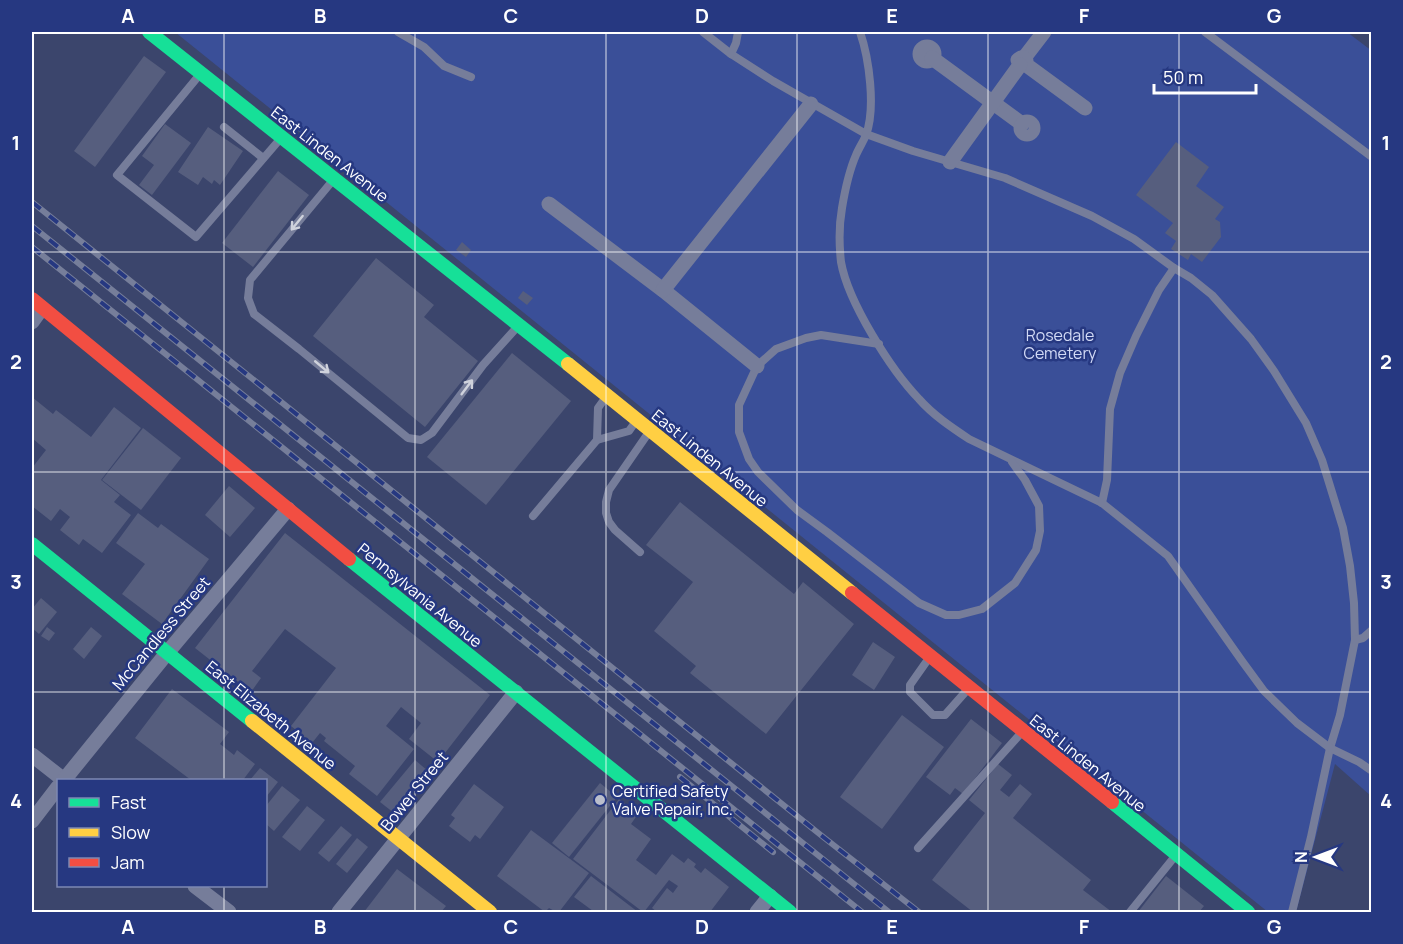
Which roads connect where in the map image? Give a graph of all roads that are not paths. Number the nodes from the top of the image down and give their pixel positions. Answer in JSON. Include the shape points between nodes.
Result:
{"nodes":[{"id":1,"x":149,"y":32,"type":"edge"},
{"id":2,"x":398,"y":32,"type":"edge"},
{"id":3,"x":703,"y":32,"type":"edge"},
{"id":4,"x":738,"y":32,"type":"edge"},
{"id":5,"x":860,"y":32,"type":"edge"},
{"id":6,"x":1044,"y":32,"type":"edge"},
{"id":7,"x":1205,"y":32,"type":"edge"},
{"id":8,"x":731,"y":54,"type":"junction"},
{"id":9,"x":932,"y":58,"type":"dead end"},
{"id":10,"x":1023,"y":62,"type":"junction"},
{"id":11,"x":201,"y":72,"type":"junction"},
{"id":12,"x":471,"y":77,"type":"dead end"},
{"id":13,"x":993,"y":102,"type":"junction"},
{"id":14,"x":811,"y":104,"type":"junction"},
{"id":15,"x":1085,"y":108,"type":"dead end"},
{"id":16,"x":1022,"y":124,"type":"dead end"},
{"id":17,"x":224,"y":127,"type":"dead end"},
{"id":18,"x":866,"y":134,"type":"junction"},
{"id":19,"x":282,"y":136,"type":"junction"},
{"id":20,"x":1371,"y":157,"type":"edge"},
{"id":21,"x":263,"y":158,"type":"junction"},
{"id":22,"x":950,"y":162,"type":"junction"},
{"id":23,"x":335,"y":178,"type":"junction"},
{"id":24,"x":549,"y":204,"type":"dead end"},
{"id":25,"x":1174,"y":268,"type":"junction"},
{"id":26,"x":663,"y":290,"type":"junction"},
{"id":27,"x":37,"y":304,"type":"edge"},
{"id":28,"x":32,"y":322,"type":"edge"},
{"id":29,"x":519,"y":325,"type":"junction"},
{"id":30,"x":879,"y":344,"type":"junction"},
{"id":31,"x":757,"y":366,"type":"junction"},
{"id":32,"x":607,"y":396,"type":"junction"},
{"id":33,"x":637,"y":420,"type":"junction"},
{"id":34,"x":650,"y":431,"type":"junction"},
{"id":35,"x":597,"y":440,"type":"junction"},
{"id":36,"x":1010,"y":459,"type":"junction"},
{"id":37,"x":1102,"y":503,"type":"junction"},
{"id":38,"x":288,"y":509,"type":"junction"},
{"id":39,"x":533,"y":516,"type":"dead end"},
{"id":40,"x":32,"y":544,"type":"edge"},
{"id":41,"x":640,"y":552,"type":"dead end"},
{"id":42,"x":1371,"y":630,"type":"edge"},
{"id":43,"x":1355,"y":640,"type":"junction"},
{"id":44,"x":167,"y":653,"type":"junction"},
{"id":45,"x":930,"y":657,"type":"junction"},
{"id":46,"x":969,"y":688,"type":"junction"},
{"id":47,"x":516,"y":692,"type":"junction"},
{"id":48,"x":1023,"y":731,"type":"junction"},
{"id":49,"x":1330,"y":748,"type":"junction"},
{"id":50,"x":32,"y":755,"type":"edge"},
{"id":51,"x":1371,"y":771,"type":"edge"},
{"id":52,"x":63,"y":779,"type":"edge"},
{"id":53,"x":65,"y":779,"type":"edge"},
{"id":54,"x":57,"y":788,"type":"edge"},
{"id":55,"x":32,"y":821,"type":"edge"},
{"id":56,"x":398,"y":839,"type":"junction"},
{"id":57,"x":918,"y":848,"type":"dead end"},
{"id":58,"x":1176,"y":855,"type":"junction"},
{"id":59,"x":198,"y":887,"type":"edge"},
{"id":60,"x":770,"y":896,"type":"junction"},
{"id":61,"x":229,"y":912,"type":"edge"},
{"id":62,"x":339,"y":912,"type":"edge"},
{"id":63,"x":490,"y":912,"type":"edge"},
{"id":64,"x":757,"y":912,"type":"edge"},
{"id":65,"x":790,"y":912,"type":"edge"},
{"id":66,"x":1130,"y":912,"type":"edge"},
{"id":67,"x":1248,"y":912,"type":"edge"},
{"id":68,"x":1292,"y":912,"type":"edge"}],
"edges":[{"from":1,"to":11,"type":"street","name":"East Linden Avenue"},
{"from":2,"to":12,"type":"lane","via":[[424,47],[444,66]]},
{"from":3,"to":8,"type":"lane"},
{"from":4,"to":8,"type":"lane"},
{"from":5,"to":18,"type":"lane","via":[[869,71],[871,109]]},
{"from":6,"to":10,"type":"street"},
{"from":7,"to":20,"type":"lane"},
{"from":8,"to":14,"type":"lane"},
{"from":9,"to":13,"type":"street"},
{"from":10,"to":13,"type":"street"},
{"from":10,"to":15,"type":"street"},
{"from":11,"to":19,"type":"street","name":"East Linden Avenue"},
{"from":11,"to":21,"type":"lane","via":[[117,176],[196,237]]},
{"from":13,"to":16,"type":"street"},
{"from":13,"to":22,"type":"street"},
{"from":14,"to":18,"type":"lane"},
{"from":14,"to":26,"type":"street"},
{"from":17,"to":21,"type":"lane"},
{"from":18,"to":22,"type":"lane"},
{"from":18,"to":30,"type":"lane","via":[[847,183],[839,239],[848,285]]},
{"from":19,"to":21,"type":"lane"},
{"from":19,"to":23,"type":"street","name":"East Linden Avenue"},
{"from":22,"to":25,"type":"lane","via":[[1005,178],[1092,216],[1134,239]]},
{"from":23,"to":29,"type":"street","name":"East Linden Avenue"},
{"from":23,"to":29,"type":"lane","one_way":true,"via":[[250,280],[248,298],[254,314],[408,438],[421,440],[432,433]]},
{"from":24,"to":26,"type":"street"},
{"from":25,"to":37,"type":"lane","via":[[1159,290],[1120,373],[1110,409],[1107,480]]},
{"from":25,"to":43,"type":"lane","via":[[1212,295],[1251,339],[1306,423],[1343,528]]},
{"from":26,"to":31,"type":"street"},
{"from":27,"to":28,"type":"street"},
{"from":27,"to":38,"type":"street","name":"Pennsylvania Avenue"},
{"from":29,"to":32,"type":"street","name":"East Linden Avenue"},
{"from":30,"to":31,"type":"lane","via":[[821,335],[776,349]]},
{"from":30,"to":36,"type":"lane","via":[[904,383],[948,425]]},
{"from":31,"to":36,"type":"lane","via":[[739,405],[738,432],[758,472],[797,510],[919,603],[946,615],[982,609],[1015,583],[1036,550],[1039,507]]},
{"from":32,"to":33,"type":"street","name":"East Linden Avenue"},
{"from":32,"to":35,"type":"lane","via":[[598,408]]},
{"from":33,"to":34,"type":"street","name":"East Linden Avenue"},
{"from":33,"to":35,"type":"lane","via":[[629,431]]},
{"from":34,"to":41,"type":"lane","via":[[609,490],[606,502],[609,522]]},
{"from":34,"to":45,"type":"street","name":"East Linden Avenue"},
{"from":35,"to":39,"type":"lane"},
{"from":36,"to":37,"type":"lane"},
{"from":37,"to":49,"type":"lane","via":[[1168,556],[1264,691]]},
{"from":38,"to":44,"type":"street","name":"McCandless Street"},
{"from":38,"to":47,"type":"street","name":"Pennsylvania Avenue"},
{"from":40,"to":44,"type":"street","name":"East Elizabeth Avenue"},
{"from":42,"to":43,"type":"lane","via":[[1364,638]]},
{"from":43,"to":49,"type":"lane"},
{"from":44,"to":53,"type":"street","name":"McCandless Street"},
{"from":44,"to":56,"type":"street","name":"East Elizabeth Avenue"},
{"from":45,"to":46,"type":"street","name":"East Linden Avenue"},
{"from":45,"to":46,"type":"lane","via":[[910,685],[910,692],[933,715],[945,715]]},
{"from":46,"to":48,"type":"street","name":"East Linden Avenue"},
{"from":47,"to":56,"type":"street","name":"Bower Street"},
{"from":47,"to":60,"type":"street","name":"Pennsylvania Avenue"},
{"from":48,"to":57,"type":"lane"},
{"from":48,"to":58,"type":"street","name":"East Linden Avenue"},
{"from":49,"to":51,"type":"lane"},
{"from":49,"to":68,"type":"lane"},
{"from":50,"to":52,"type":"street"},
{"from":54,"to":55,"type":"street"},
{"from":56,"to":62,"type":"street","name":"Bower Street"},
{"from":56,"to":63,"type":"street","name":"East Elizabeth Avenue"},
{"from":58,"to":66,"type":"lane"},
{"from":58,"to":67,"type":"street","name":"East Linden Avenue"},
{"from":59,"to":61,"type":"street"},
{"from":60,"to":64,"type":"street"},
{"from":60,"to":65,"type":"street","name":"Pennsylvania Avenue"}]}
